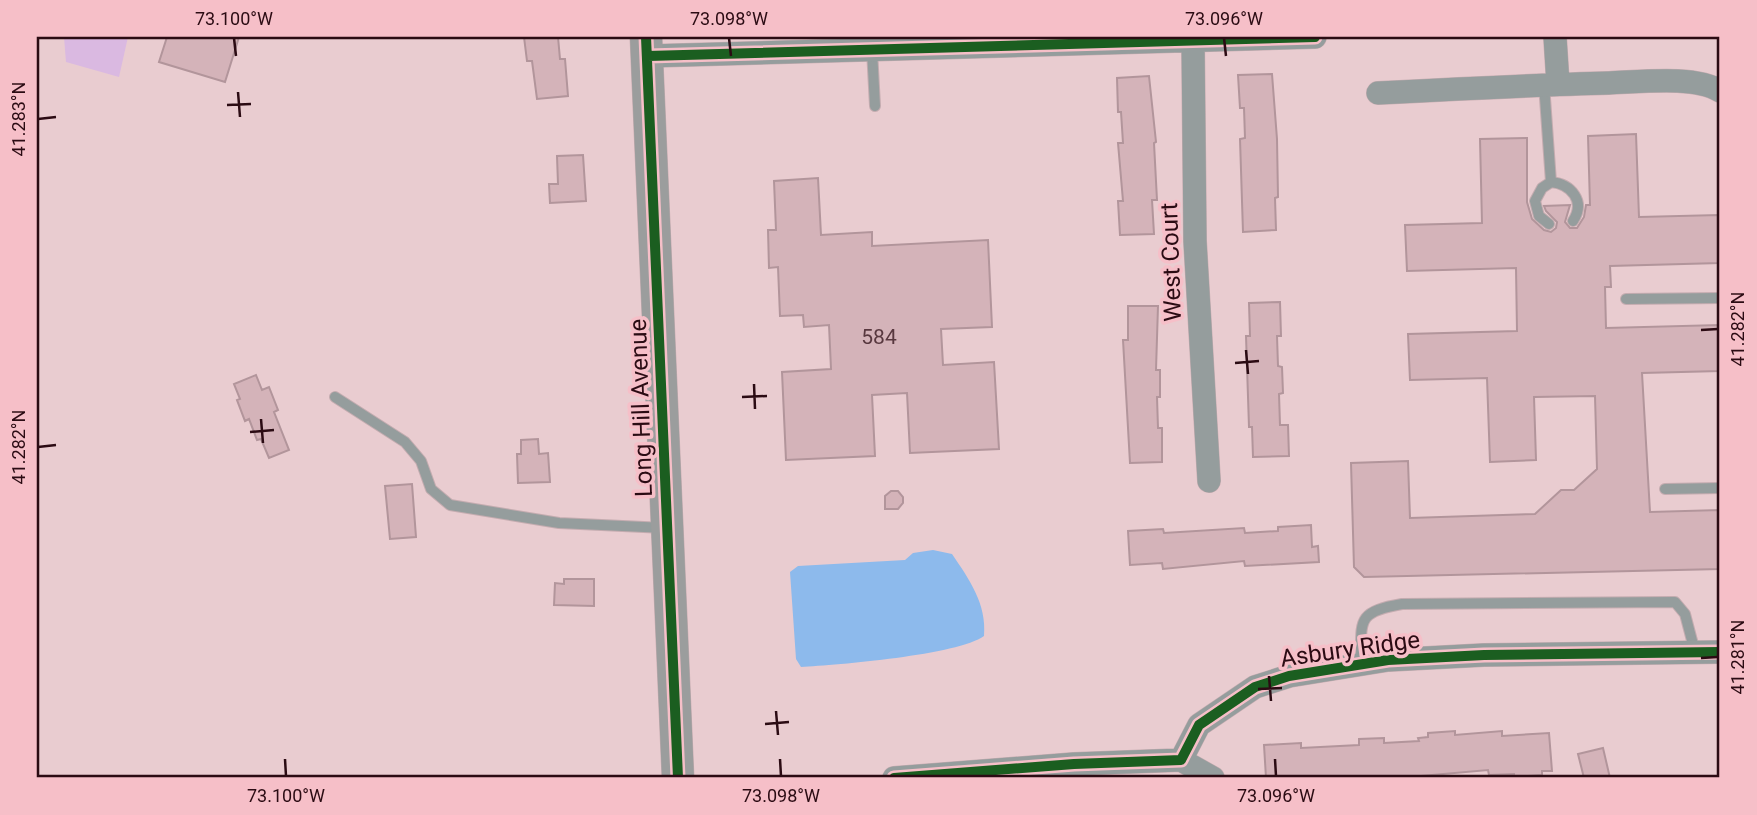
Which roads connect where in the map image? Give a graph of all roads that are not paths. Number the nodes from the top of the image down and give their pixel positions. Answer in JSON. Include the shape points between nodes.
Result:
{"nodes":[{"id":1,"x":1315,"y":37,"type":"edge"},
{"id":2,"x":1555,"y":37,"type":"edge"},
{"id":3,"x":1193,"y":41,"type":"junction"},
{"id":4,"x":647,"y":46,"type":"edge"},
{"id":5,"x":872,"y":50,"type":"junction"},
{"id":6,"x":1551,"y":84,"type":"junction"},
{"id":7,"x":1720,"y":91,"type":"edge"},
{"id":8,"x":1378,"y":93,"type":"dead end"},
{"id":9,"x":875,"y":106,"type":"dead end"},
{"id":10,"x":1551,"y":182,"type":"junction"},
{"id":11,"x":1573,"y":221,"type":"dead end"},
{"id":12,"x":1549,"y":224,"type":"dead end"},
{"id":13,"x":1720,"y":298,"type":"edge"},
{"id":14,"x":1626,"y":299,"type":"dead end"},
{"id":15,"x":335,"y":397,"type":"dead end"},
{"id":16,"x":1209,"y":481,"type":"dead end"},
{"id":17,"x":1720,"y":488,"type":"edge"},
{"id":18,"x":1665,"y":489,"type":"dead end"},
{"id":19,"x":668,"y":528,"type":"junction"},
{"id":20,"x":1695,"y":652,"type":"junction"},
{"id":21,"x":1720,"y":652,"type":"edge"},
{"id":22,"x":1361,"y":665,"type":"junction"},
{"id":23,"x":1181,"y":760,"type":"junction"},
{"id":24,"x":678,"y":778,"type":"edge"},
{"id":25,"x":894,"y":778,"type":"edge"},
{"id":26,"x":1213,"y":778,"type":"edge"}],
"edges":[{"from":1,"to":3,"type":"street"},
{"from":2,"to":6,"type":"street"},
{"from":3,"to":5,"type":"street"},
{"from":3,"to":16,"type":"street","name":"West Court","via":[[1195,241]]},
{"from":4,"to":5,"type":"street"},
{"from":4,"to":19,"type":"street","name":"Long Hill Avenue"},
{"from":5,"to":9,"type":"lane"},
{"from":6,"to":7,"type":"street","via":[[1696,83]]},
{"from":6,"to":8,"type":"street"},
{"from":6,"to":10,"type":"lane"},
{"from":10,"to":11,"type":"lane","via":[[1576,196]]},
{"from":10,"to":12,"type":"lane","via":[[1535,201],[1539,216]]},
{"from":13,"to":14,"type":"lane"},
{"from":15,"to":19,"type":"lane","via":[[405,442],[421,461],[431,489],[450,505],[559,523]]},
{"from":17,"to":18,"type":"lane"},
{"from":19,"to":24,"type":"street","name":"Long Hill Avenue"},
{"from":20,"to":21,"type":"street","name":"Asbury Ridge"},
{"from":20,"to":22,"type":"street","name":"Asbury Ridge","via":[[1484,655]]},
{"from":20,"to":22,"type":"lane","via":[[1685,614],[1675,603],[1402,604],[1378,608],[1365,619]]},
{"from":22,"to":23,"type":"street","name":"Asbury Ridge","via":[[1289,676],[1255,687],[1199,725]]},
{"from":23,"to":25,"type":"street"},
{"from":23,"to":26,"type":"street"}]}
